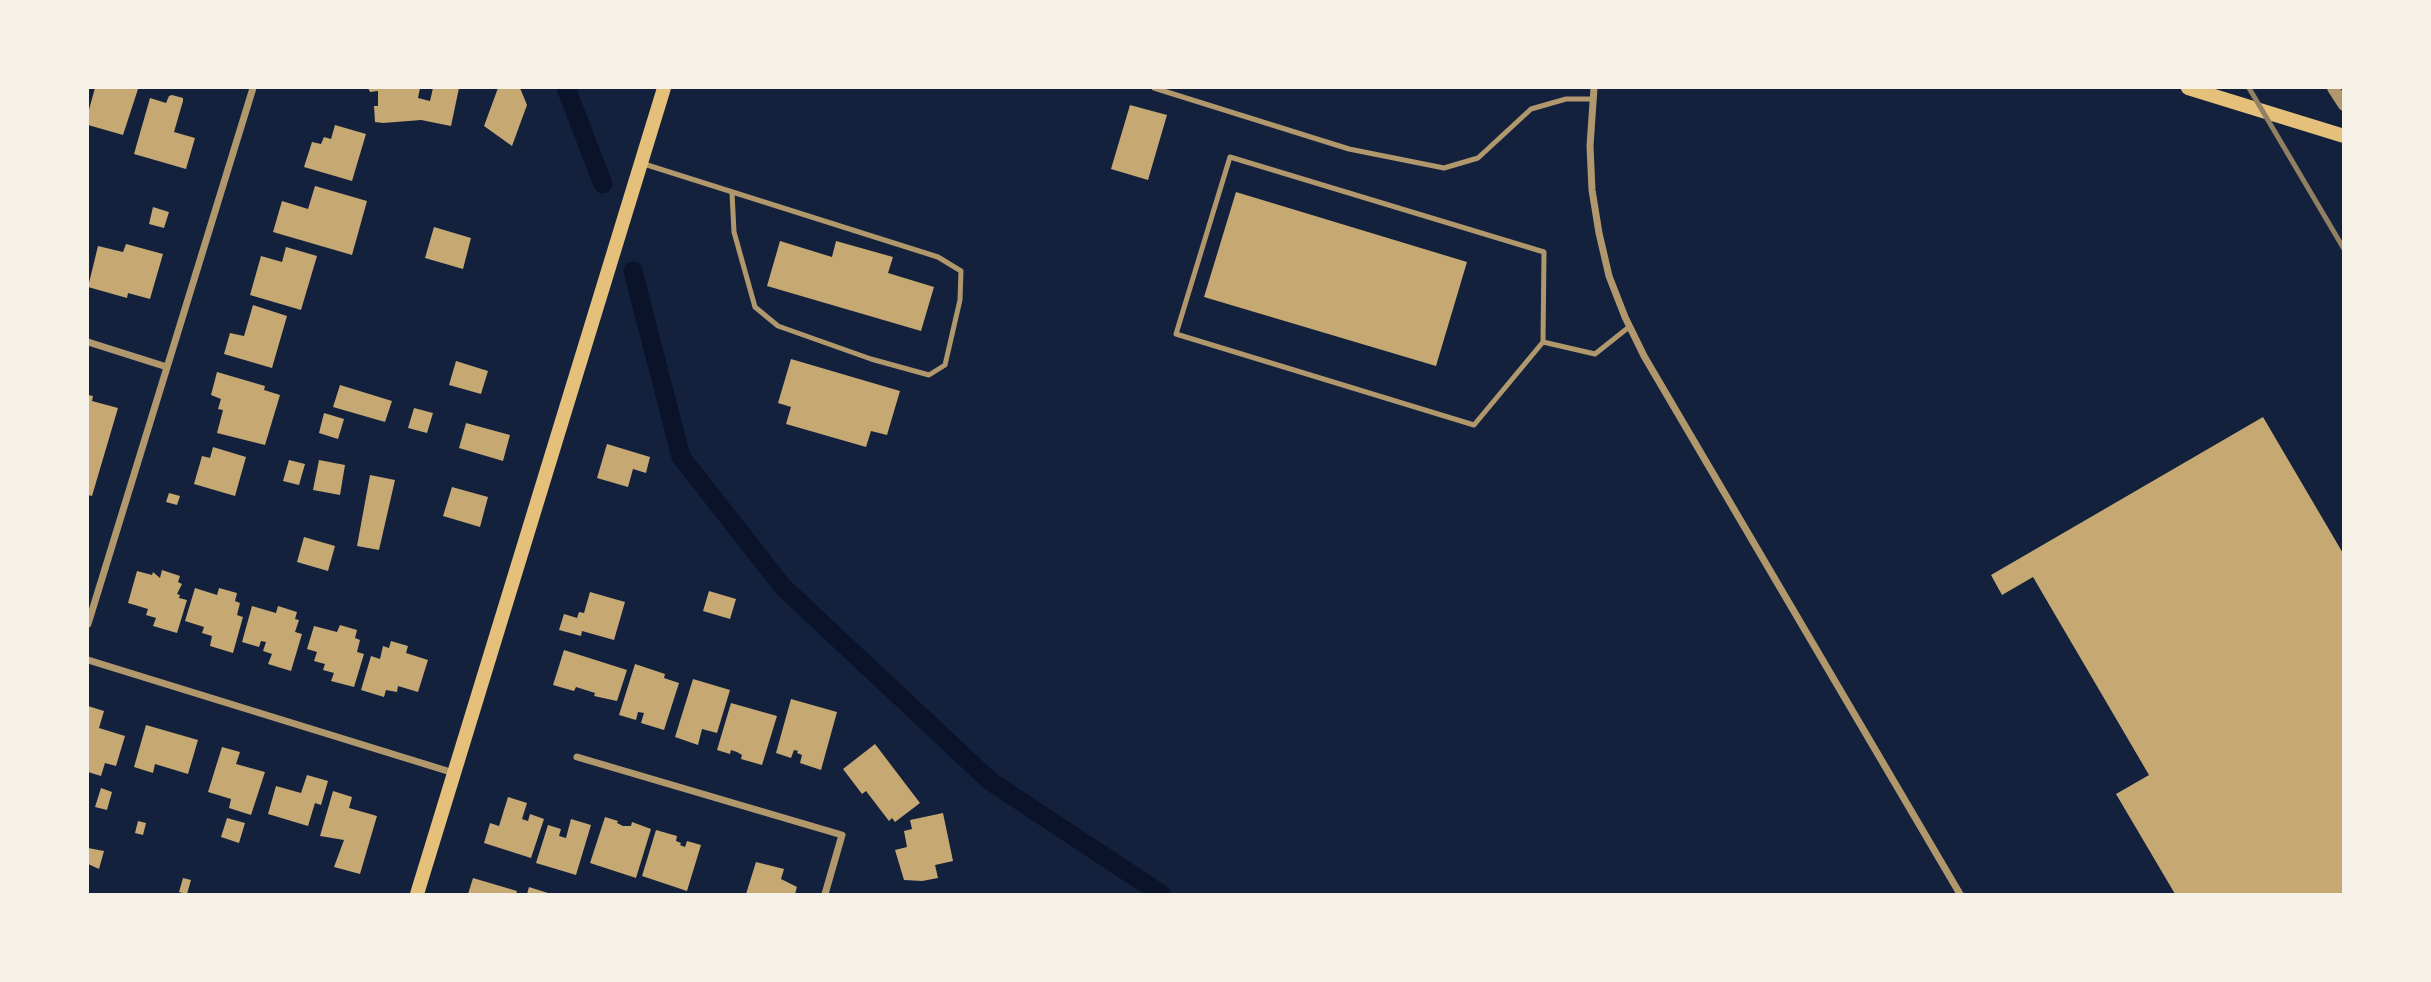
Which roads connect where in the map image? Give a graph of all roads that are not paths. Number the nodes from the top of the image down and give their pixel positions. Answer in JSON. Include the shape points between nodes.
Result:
{"nodes":[{"id":1,"x":253,"y":88,"type":"edge"},
{"id":2,"x":664,"y":88,"type":"edge"},
{"id":3,"x":1154,"y":88,"type":"edge"},
{"id":4,"x":1594,"y":88,"type":"edge"},
{"id":5,"x":2188,"y":88,"type":"edge"},
{"id":6,"x":2333,"y":88,"type":"edge"},
{"id":7,"x":1592,"y":99,"type":"junction"},
{"id":8,"x":2343,"y":105,"type":"edge"},
{"id":9,"x":2343,"y":136,"type":"edge"},
{"id":10,"x":640,"y":163,"type":"junction"},
{"id":11,"x":732,"y":193,"type":"junction"},
{"id":12,"x":1629,"y":327,"type":"junction"},
{"id":13,"x":88,"y":342,"type":"edge"},
{"id":14,"x":1543,"y":342,"type":"junction"},
{"id":15,"x":167,"y":367,"type":"junction"},
{"id":16,"x":88,"y":624,"type":"edge"},
{"id":17,"x":88,"y":660,"type":"edge"},
{"id":18,"x":577,"y":757,"type":"dead end"},
{"id":19,"x":454,"y":773,"type":"junction"},
{"id":20,"x":417,"y":894,"type":"edge"},
{"id":21,"x":825,"y":894,"type":"edge"},
{"id":22,"x":1960,"y":894,"type":"edge"}],
"edges":[{"from":1,"to":15,"type":"street"},
{"from":2,"to":10,"type":"main road"},
{"from":3,"to":7,"type":"lane","via":[[1349,149],[1444,168],[1478,158],[1531,109],[1566,99]]},
{"from":4,"to":7,"type":"street"},
{"from":5,"to":9,"type":"main road"},
{"from":6,"to":8,"type":"street"},
{"from":7,"to":12,"type":"street","via":[[1592,190],[1609,276]]},
{"from":10,"to":11,"type":"lane"},
{"from":10,"to":19,"type":"main road"},
{"from":11,"to":11,"type":"lane","via":[[734,232],[755,307],[778,326],[929,375],[944,365],[960,300],[961,271],[938,257]]},
{"from":12,"to":14,"type":"lane","via":[[1595,354]]},
{"from":12,"to":22,"type":"street"},
{"from":13,"to":15,"type":"street"},
{"from":14,"to":14,"type":"lane","via":[[1544,252],[1230,157],[1176,334],[1474,425]]},
{"from":15,"to":16,"type":"street"},
{"from":17,"to":19,"type":"street"},
{"from":18,"to":21,"type":"street","via":[[842,835]]},
{"from":19,"to":20,"type":"main road"}]}
